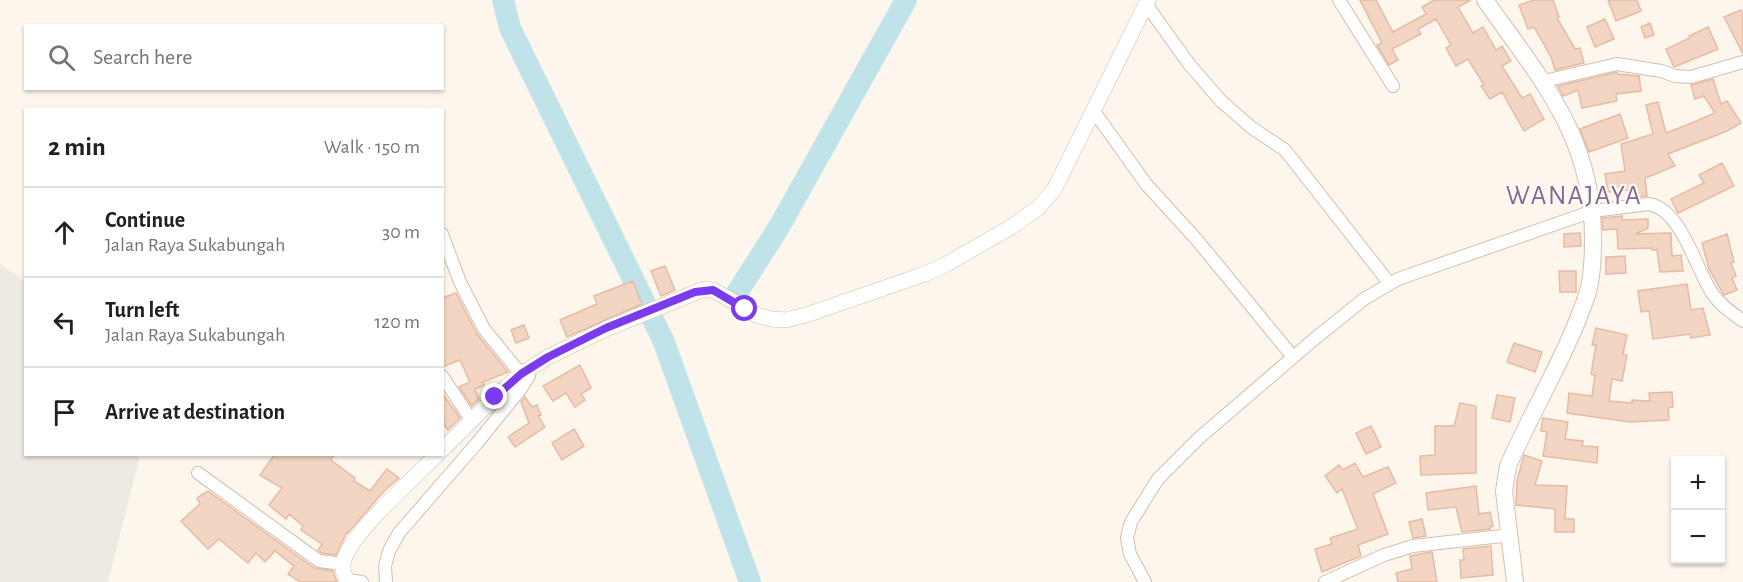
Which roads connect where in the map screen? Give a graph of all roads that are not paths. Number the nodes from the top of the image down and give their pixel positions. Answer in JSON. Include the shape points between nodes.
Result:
{"nodes":[{"id":1,"x":1339,"y":0,"type":"edge"},
{"id":2,"x":1485,"y":0,"type":"edge"},
{"id":3,"x":1147,"y":2,"type":"edge"},
{"id":4,"x":1743,"y":62,"type":"edge"},
{"id":5,"x":1544,"y":81,"type":"junction"},
{"id":6,"x":1393,"y":86,"type":"dead end"},
{"id":7,"x":1093,"y":110,"type":"junction"},
{"id":8,"x":1593,"y":211,"type":"junction"},
{"id":9,"x":444,"y":239,"type":"edge"},
{"id":10,"x":1390,"y":284,"type":"junction"},
{"id":11,"x":1743,"y":321,"type":"edge"},
{"id":12,"x":1293,"y":357,"type":"junction"},
{"id":13,"x":524,"y":372,"type":"junction"},
{"id":14,"x":444,"y":379,"type":"edge"},
{"id":15,"x":472,"y":421,"type":"junction"},
{"id":16,"x":444,"y":448,"type":"edge"},
{"id":17,"x":436,"y":456,"type":"edge"},
{"id":18,"x":198,"y":473,"type":"dead end"},
{"id":19,"x":1511,"y":535,"type":"junction"},
{"id":20,"x":343,"y":564,"type":"junction"},
{"id":21,"x":352,"y":581,"type":"edge"},
{"id":22,"x":386,"y":582,"type":"edge"},
{"id":23,"x":1145,"y":582,"type":"edge"},
{"id":24,"x":1325,"y":582,"type":"edge"},
{"id":25,"x":1515,"y":582,"type":"edge"}],
"edges":[{"from":1,"to":6,"type":"street"},
{"from":2,"to":5,"type":"main road"},
{"from":3,"to":7,"type":"street"},
{"from":3,"to":10,"type":"street","via":[[1189,64],[1221,101],[1285,150]]},
{"from":4,"to":5,"type":"street","via":[[1691,77],[1617,64]]},
{"from":5,"to":8,"type":"main road","via":[[1583,163]]},
{"from":7,"to":12,"type":"street","via":[[1146,184]]},
{"from":7,"to":13,"type":"street","via":[[1047,198],[1011,227],[945,265],[786,320],[756,315],[713,290],[704,289],[606,328]]},
{"from":8,"to":10,"type":"street"},
{"from":8,"to":11,"type":"street","via":[[1656,206],[1678,226],[1713,295]]},
{"from":8,"to":19,"type":"main road","via":[[1588,293],[1508,466],[1504,490]]},
{"from":9,"to":13,"type":"street","via":[[484,329]]},
{"from":10,"to":12,"type":"street","via":[[1364,299]]},
{"from":12,"to":23,"type":"street","via":[[1199,438],[1158,479],[1142,502],[1127,538],[1130,554]]},
{"from":13,"to":15,"type":"street"},
{"from":13,"to":22,"type":"street","via":[[529,376],[520,390],[399,533],[385,566]]},
{"from":14,"to":15,"type":"street"},
{"from":15,"to":16,"type":"street"},
{"from":17,"to":20,"type":"street","via":[[353,542]]},
{"from":18,"to":20,"type":"street","via":[[319,561]]},
{"from":19,"to":24,"type":"street","via":[[1413,546]]},
{"from":19,"to":25,"type":"main road"},
{"from":20,"to":21,"type":"street"}]}
